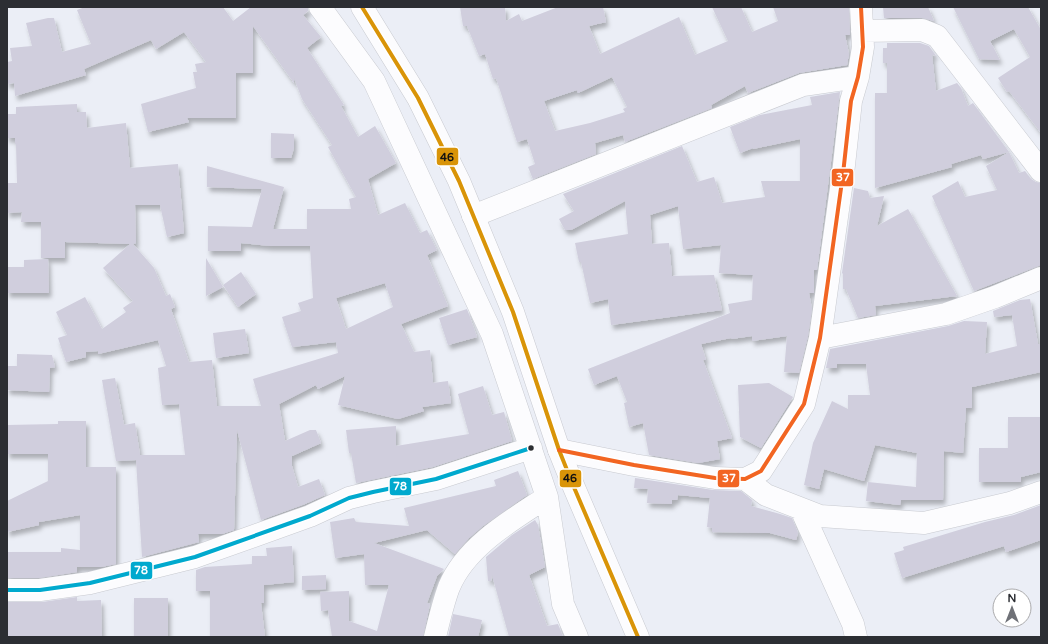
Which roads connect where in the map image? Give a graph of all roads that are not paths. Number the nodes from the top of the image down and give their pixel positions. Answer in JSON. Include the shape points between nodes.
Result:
{"nodes":[{"id":1,"x":320,"y":7,"type":"edge"},
{"id":2,"x":362,"y":7,"type":"edge"},
{"id":3,"x":861,"y":7,"type":"edge"},
{"id":4,"x":862,"y":31,"type":"junction"},
{"id":5,"x":858,"y":78,"type":"junction"},
{"id":6,"x":1041,"y":171,"type":"edge"},
{"id":7,"x":473,"y":216,"type":"junction"},
{"id":8,"x":1041,"y":278,"type":"edge"},
{"id":9,"x":820,"y":338,"type":"junction"},
{"id":10,"x":531,"y":448,"type":"junction"},
{"id":11,"x":559,"y":450,"type":"junction"},
{"id":12,"x":745,"y":479,"type":"junction"},
{"id":13,"x":1041,"y":492,"type":"edge"},
{"id":14,"x":547,"y":497,"type":"junction"},
{"id":15,"x":801,"y":509,"type":"junction"},
{"id":16,"x":7,"y":590,"type":"edge"},
{"id":17,"x":435,"y":637,"type":"edge"},
{"id":18,"x":577,"y":637,"type":"edge"},
{"id":19,"x":638,"y":637,"type":"edge"},
{"id":20,"x":856,"y":637,"type":"edge"}],
"edges":[{"from":1,"to":10,"type":"main road","via":[[374,81],[492,334]]},
{"from":2,"to":7,"type":"main road","via":[[418,98],[459,181]]},
{"from":3,"to":4,"type":"main road"},
{"from":4,"to":5,"type":"main road","via":[[863,47]]},
{"from":4,"to":6,"type":"main road","via":[[922,30],[937,36]]},
{"from":5,"to":7,"type":"main road","via":[[803,85]]},
{"from":5,"to":9,"type":"main road","via":[[851,101]]},
{"from":7,"to":11,"type":"main road","via":[[512,312]]},
{"from":8,"to":9,"type":"main road","via":[[946,314]]},
{"from":9,"to":12,"type":"main road","via":[[804,404],[761,471]]},
{"from":10,"to":14,"type":"main road"},
{"from":10,"to":16,"type":"main road","via":[[436,479],[348,498],[310,516],[195,557],[90,583],[40,590]]},
{"from":11,"to":12,"type":"main road","via":[[708,477]]},
{"from":11,"to":19,"type":"main road"},
{"from":12,"to":15,"type":"main road","via":[[766,494]]},
{"from":13,"to":15,"type":"main road","via":[[924,523],[820,516]]},
{"from":14,"to":17,"type":"main road","via":[[499,528],[466,560],[449,586]]},
{"from":14,"to":18,"type":"main road","via":[[563,604]]},
{"from":15,"to":20,"type":"main road","via":[[853,624]]}]}
